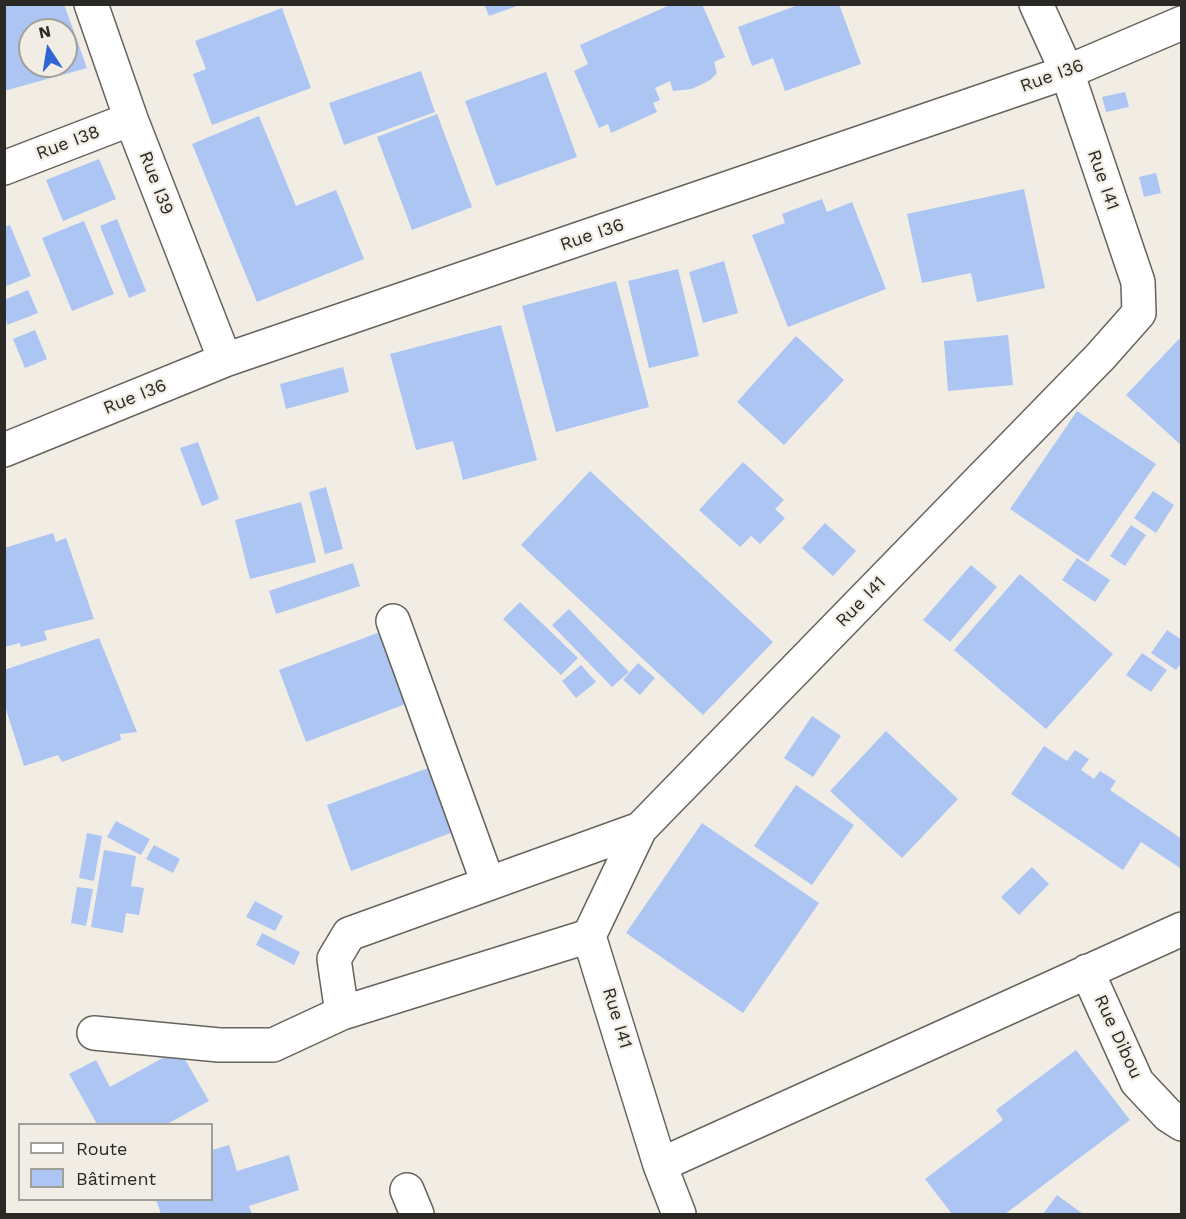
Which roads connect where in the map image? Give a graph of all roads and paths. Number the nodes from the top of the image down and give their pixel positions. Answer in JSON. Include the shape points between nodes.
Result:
{"nodes":[{"id":1,"x":91,"y":4,"type":"edge"},
{"id":2,"x":1036,"y":4,"type":"edge"},
{"id":3,"x":1182,"y":22,"type":"edge"},
{"id":4,"x":1067,"y":72,"type":"junction"},
{"id":5,"x":131,"y":119,"type":"junction"},
{"id":6,"x":4,"y":168,"type":"edge"},
{"id":7,"x":225,"y":360,"type":"junction"},
{"id":8,"x":4,"y":450,"type":"edge"},
{"id":9,"x":393,"y":621,"type":"dead end"},
{"id":10,"x":640,"y":829,"type":"junction"},
{"id":11,"x":488,"y":883,"type":"junction"},
{"id":12,"x":1182,"y":929,"type":"edge"},
{"id":13,"x":590,"y":936,"type":"junction"},
{"id":14,"x":1087,"y":971,"type":"junction"},
{"id":15,"x":342,"y":1013,"type":"junction"},
{"id":16,"x":94,"y":1033,"type":"dead end"},
{"id":17,"x":1182,"y":1124,"type":"edge"},
{"id":18,"x":660,"y":1165,"type":"junction"},
{"id":19,"x":679,"y":1215,"type":"edge"}],
"edges":[{"from":1,"to":5,"type":"street","name":"Rue I39"},
{"from":2,"to":4,"type":"street","name":"Rue I41"},
{"from":3,"to":4,"type":"street","name":"Rue I36"},
{"from":4,"to":7,"type":"street","name":"Rue I36"},
{"from":4,"to":10,"type":"street","name":"Rue I41","via":[[1138,282],[1139,313]]},
{"from":5,"to":6,"type":"street","name":"Rue I38"},
{"from":5,"to":7,"type":"street","name":"Rue I39"},
{"from":7,"to":8,"type":"street","name":"Rue I36"},
{"from":9,"to":11,"type":"street"},
{"from":10,"to":11,"type":"street"},
{"from":10,"to":13,"type":"street","name":"Rue I41"},
{"from":11,"to":15,"type":"street","via":[[349,934],[334,959]]},
{"from":12,"to":14,"type":"street"},
{"from":13,"to":15,"type":"street"},
{"from":13,"to":18,"type":"street","name":"Rue I41"},
{"from":14,"to":17,"type":"street","name":"Rue Dibou","via":[[1137,1082]]},
{"from":14,"to":18,"type":"street"},
{"from":15,"to":16,"type":"street","via":[[273,1045],[219,1045]]},
{"from":18,"to":19,"type":"street","name":"Rue I41"}]}
